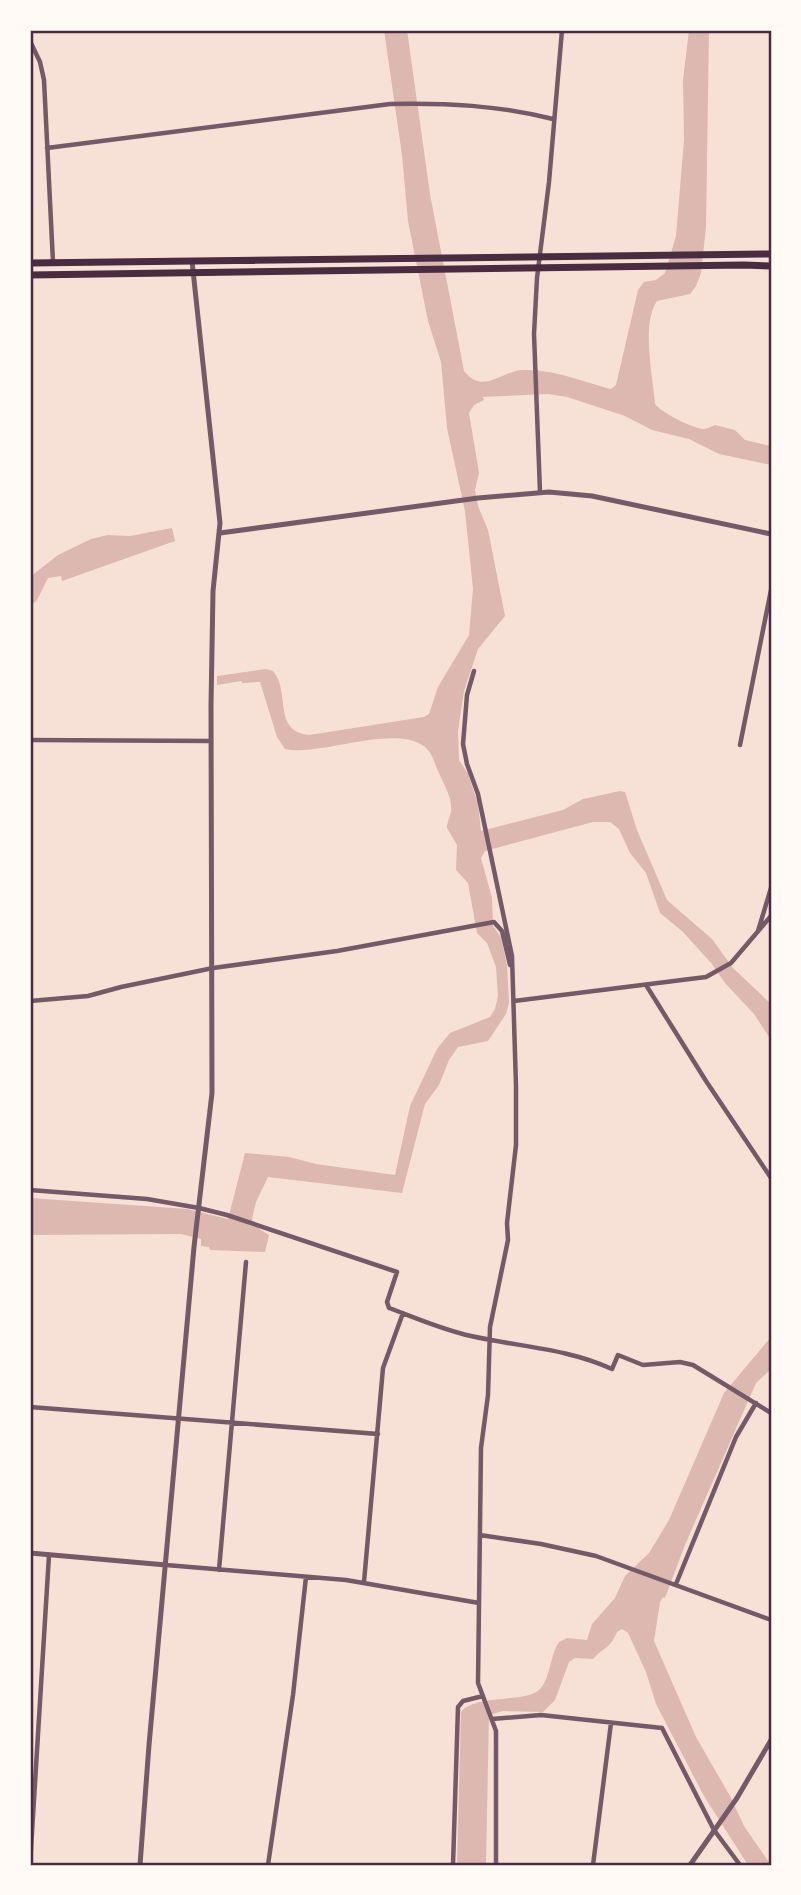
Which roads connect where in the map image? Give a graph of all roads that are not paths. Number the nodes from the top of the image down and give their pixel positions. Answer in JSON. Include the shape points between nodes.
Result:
{"nodes":[{"id":1,"x":562,"y":30,"type":"edge"},
{"id":2,"x":30,"y":41,"type":"edge"},
{"id":3,"x":553,"y":119,"type":"junction"},
{"id":4,"x":47,"y":148,"type":"junction"},
{"id":5,"x":771,"y":254,"type":"edge"},
{"id":6,"x":540,"y":256,"type":"junction"},
{"id":7,"x":192,"y":261,"type":"junction"},
{"id":8,"x":52,"y":262,"type":"junction"},
{"id":9,"x":30,"y":263,"type":"edge"},
{"id":10,"x":771,"y":266,"type":"edge"},
{"id":11,"x":538,"y":268,"type":"junction"},
{"id":12,"x":193,"y":273,"type":"junction"},
{"id":13,"x":30,"y":275,"type":"edge"},
{"id":14,"x":540,"y":492,"type":"junction"},
{"id":15,"x":220,"y":533,"type":"junction"},
{"id":16,"x":771,"y":534,"type":"edge"},
{"id":17,"x":771,"y":590,"type":"edge"},
{"id":18,"x":474,"y":671,"type":"dead end"},
{"id":19,"x":30,"y":740,"type":"edge"},
{"id":20,"x":211,"y":741,"type":"junction"},
{"id":21,"x":740,"y":745,"type":"dead end"},
{"id":22,"x":771,"y":888,"type":"edge"},
{"id":23,"x":771,"y":916,"type":"edge"},
{"id":24,"x":757,"y":935,"type":"junction"},
{"id":25,"x":212,"y":968,"type":"junction"},
{"id":26,"x":512,"y":972,"type":"junction"},
{"id":27,"x":646,"y":985,"type":"junction"},
{"id":28,"x":30,"y":1001,"type":"edge"},
{"id":29,"x":514,"y":1001,"type":"junction"},
{"id":30,"x":771,"y":1178,"type":"edge"},
{"id":31,"x":30,"y":1190,"type":"edge"},
{"id":32,"x":199,"y":1210,"type":"junction"},
{"id":33,"x":246,"y":1262,"type":"dead end"},
{"id":34,"x":403,"y":1313,"type":"junction"},
{"id":35,"x":489,"y":1339,"type":"junction"},
{"id":36,"x":754,"y":1402,"type":"junction"},
{"id":37,"x":30,"y":1407,"type":"edge"},
{"id":38,"x":771,"y":1413,"type":"edge"},
{"id":39,"x":180,"y":1419,"type":"junction"},
{"id":40,"x":232,"y":1423,"type":"junction"},
{"id":41,"x":378,"y":1434,"type":"junction"},
{"id":42,"x":480,"y":1535,"type":"junction"},
{"id":43,"x":30,"y":1553,"type":"edge"},
{"id":44,"x":49,"y":1555,"type":"junction"},
{"id":45,"x":166,"y":1565,"type":"junction"},
{"id":46,"x":219,"y":1570,"type":"junction"},
{"id":47,"x":306,"y":1577,"type":"junction"},
{"id":48,"x":363,"y":1582,"type":"junction"},
{"id":49,"x":675,"y":1584,"type":"junction"},
{"id":50,"x":479,"y":1604,"type":"junction"},
{"id":51,"x":771,"y":1620,"type":"edge"},
{"id":52,"x":484,"y":1697,"type":"junction"},
{"id":53,"x":491,"y":1718,"type":"junction"},
{"id":54,"x":611,"y":1723,"type":"junction"},
{"id":55,"x":771,"y":1740,"type":"edge"},
{"id":56,"x":715,"y":1828,"type":"junction"},
{"id":57,"x":30,"y":1865,"type":"edge"},
{"id":58,"x":140,"y":1865,"type":"edge"},
{"id":59,"x":268,"y":1865,"type":"edge"},
{"id":60,"x":453,"y":1865,"type":"edge"},
{"id":61,"x":496,"y":1865,"type":"edge"},
{"id":62,"x":593,"y":1865,"type":"edge"},
{"id":63,"x":690,"y":1865,"type":"edge"},
{"id":64,"x":740,"y":1865,"type":"edge"}],
"edges":[{"from":1,"to":3,"type":"street"},
{"from":2,"to":4,"type":"street","via":[[44,80]]},
{"from":3,"to":4,"type":"street","via":[[483,105],[390,104]]},
{"from":3,"to":6,"type":"street"},
{"from":4,"to":8,"type":"street"},
{"from":5,"to":6,"type":"main road"},
{"from":6,"to":7,"type":"main road"},
{"from":6,"to":11,"type":"street"},
{"from":7,"to":8,"type":"main road"},
{"from":7,"to":12,"type":"street"},
{"from":8,"to":9,"type":"main road"},
{"from":10,"to":11,"type":"main road"},
{"from":11,"to":12,"type":"main road"},
{"from":11,"to":14,"type":"street","via":[[534,368]]},
{"from":12,"to":13,"type":"main road"},
{"from":12,"to":15,"type":"street"},
{"from":14,"to":15,"type":"street"},
{"from":14,"to":16,"type":"street","via":[[592,496]]},
{"from":15,"to":20,"type":"street","via":[[212,591]]},
{"from":17,"to":21,"type":"street"},
{"from":18,"to":26,"type":"street","via":[[463,744],[486,830]]},
{"from":19,"to":20,"type":"street"},
{"from":20,"to":25,"type":"street"},
{"from":22,"to":24,"type":"street"},
{"from":23,"to":24,"type":"street"},
{"from":24,"to":27,"type":"street","via":[[716,973]]},
{"from":25,"to":26,"type":"street","via":[[494,922],[502,931]]},
{"from":25,"to":28,"type":"street","via":[[88,996]]},
{"from":25,"to":32,"type":"street","via":[[212,1093]]},
{"from":26,"to":29,"type":"street"},
{"from":27,"to":29,"type":"street"},
{"from":27,"to":30,"type":"street"},
{"from":29,"to":35,"type":"street","via":[[514,1171],[508,1240]]},
{"from":31,"to":32,"type":"street","via":[[148,1199]]},
{"from":32,"to":34,"type":"street","via":[[227,1215],[397,1272],[387,1302],[389,1308]]},
{"from":32,"to":39,"type":"street"},
{"from":33,"to":40,"type":"street"},
{"from":34,"to":35,"type":"street"},
{"from":34,"to":41,"type":"street","via":[[383,1368]]},
{"from":35,"to":36,"type":"street","via":[[566,1352],[612,1369],[618,1355],[643,1365],[680,1362],[697,1367]]},
{"from":35,"to":42,"type":"street"},
{"from":36,"to":38,"type":"street"},
{"from":36,"to":49,"type":"street"},
{"from":37,"to":39,"type":"street"},
{"from":39,"to":40,"type":"street"},
{"from":39,"to":45,"type":"street"},
{"from":40,"to":41,"type":"street"},
{"from":40,"to":46,"type":"street"},
{"from":41,"to":48,"type":"street"},
{"from":42,"to":49,"type":"street","via":[[560,1547]]},
{"from":42,"to":50,"type":"street"},
{"from":43,"to":44,"type":"street"},
{"from":44,"to":45,"type":"street"},
{"from":44,"to":57,"type":"street"},
{"from":45,"to":46,"type":"street"},
{"from":45,"to":58,"type":"street"},
{"from":46,"to":47,"type":"street"},
{"from":47,"to":48,"type":"street"},
{"from":47,"to":59,"type":"street"},
{"from":48,"to":50,"type":"street"},
{"from":49,"to":51,"type":"street"},
{"from":50,"to":52,"type":"street","via":[[478,1683]]},
{"from":52,"to":53,"type":"street"},
{"from":52,"to":60,"type":"street","via":[[463,1701],[458,1707]]},
{"from":53,"to":54,"type":"street","via":[[541,1716]]},
{"from":53,"to":61,"type":"street","via":[[497,1750]]},
{"from":54,"to":56,"type":"street","via":[[662,1728]]},
{"from":54,"to":62,"type":"street"},
{"from":55,"to":56,"type":"street"},
{"from":56,"to":63,"type":"street"},
{"from":56,"to":64,"type":"street"}]}
